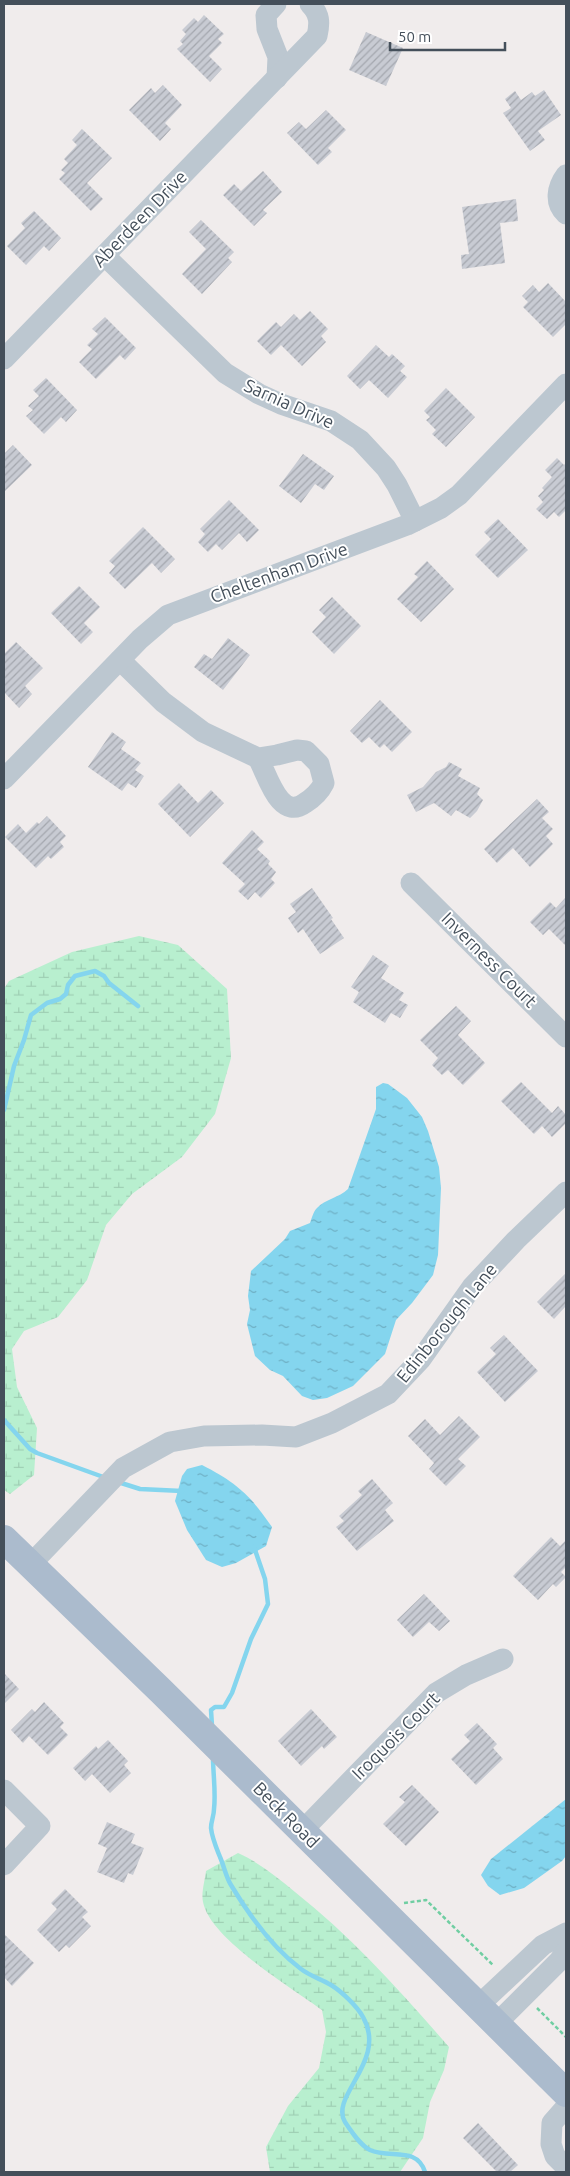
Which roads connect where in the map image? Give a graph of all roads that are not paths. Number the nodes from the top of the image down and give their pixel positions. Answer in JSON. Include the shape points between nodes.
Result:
{"nodes":[{"id":1,"x":276,"y":4,"type":"edge"},
{"id":2,"x":310,"y":4,"type":"edge"},
{"id":3,"x":277,"y":78,"type":"junction"},
{"id":4,"x":566,"y":176,"type":"edge"},
{"id":5,"x":566,"y":214,"type":"edge"},
{"id":6,"x":105,"y":256,"type":"junction"},
{"id":7,"x":4,"y":359,"type":"edge"},
{"id":8,"x":566,"y":384,"type":"edge"},
{"id":9,"x":415,"y":521,"type":"junction"},
{"id":10,"x":120,"y":660,"type":"junction"},
{"id":11,"x":258,"y":758,"type":"dead end"},
{"id":12,"x":4,"y":779,"type":"edge"},
{"id":13,"x":411,"y":883,"type":"dead end"},
{"id":14,"x":566,"y":1037,"type":"edge"},
{"id":15,"x":566,"y":1192,"type":"edge"},
{"id":16,"x":4,"y":1538,"type":"edge"},
{"id":17,"x":31,"y":1564,"type":"junction"},
{"id":18,"x":503,"y":1659,"type":"dead end"},
{"id":19,"x":4,"y":1790,"type":"edge"},
{"id":20,"x":302,"y":1831,"type":"junction"},
{"id":21,"x":4,"y":1865,"type":"edge"},
{"id":22,"x":566,"y":1933,"type":"edge"},
{"id":23,"x":566,"y":1951,"type":"edge"},
{"id":24,"x":487,"y":2015,"type":"junction"},
{"id":25,"x":566,"y":2093,"type":"edge"},
{"id":26,"x":566,"y":2107,"type":"edge"},
{"id":27,"x":566,"y":2167,"type":"edge"}],
"edges":[{"from":1,"to":3,"type":"street","via":[[266,15],[267,29],[278,57]]},
{"from":2,"to":3,"type":"street","name":"Aberdeen Drive","via":[[320,24],[317,36]]},
{"from":3,"to":6,"type":"street","name":"Aberdeen Drive"},
{"from":4,"to":5,"type":"street","via":[[559,184],[558,198]]},
{"from":6,"to":7,"type":"street","name":"Aberdeen Drive"},
{"from":6,"to":9,"type":"street","name":"Sarnia Drive","via":[[225,373],[281,404],[331,421],[360,440],[386,468]]},
{"from":8,"to":9,"type":"street","name":"Cheltenham Drive","via":[[459,495]]},
{"from":9,"to":10,"type":"street","name":"Cheltenham Drive","via":[[168,615]]},
{"from":10,"to":11,"type":"street","via":[[163,702],[203,732]]},
{"from":10,"to":12,"type":"street","name":"Cheltenham Drive"},
{"from":13,"to":14,"type":"street","name":"Inverness Court"},
{"from":15,"to":17,"type":"street","name":"Edinborough Lane","via":[[472,1288],[421,1359],[388,1394],[332,1423],[296,1437],[204,1436],[170,1442],[123,1468]]},
{"from":16,"to":17,"type":"main road","name":"Beck Road"},
{"from":17,"to":20,"type":"main road","name":"Beck Road"},
{"from":18,"to":20,"type":"street","name":"Iroquois Court","via":[[436,1693]]},
{"from":19,"to":21,"type":"street","via":[[40,1826]]},
{"from":20,"to":24,"type":"main road","name":"Beck Road"},
{"from":22,"to":24,"type":"street","via":[[542,1945],[506,1978]]},
{"from":23,"to":24,"type":"street","via":[[524,1996]]},
{"from":24,"to":25,"type":"main road","name":"Beck Road"},
{"from":26,"to":27,"type":"street","via":[[552,2123],[551,2144],[555,2156]]}]}
